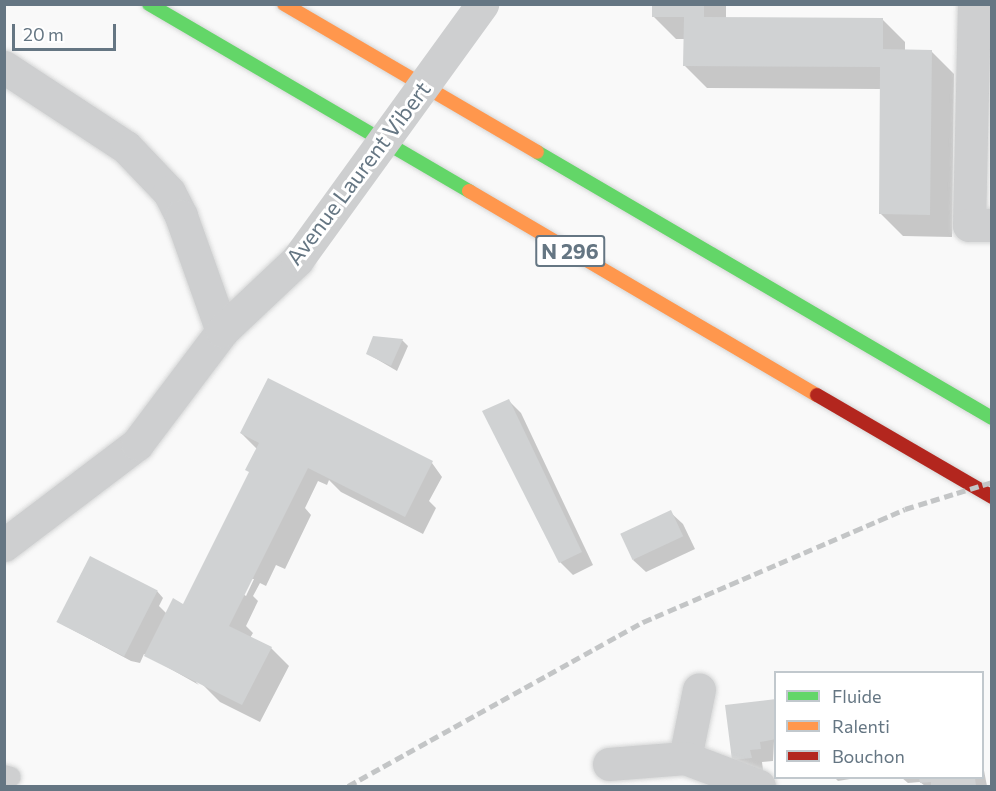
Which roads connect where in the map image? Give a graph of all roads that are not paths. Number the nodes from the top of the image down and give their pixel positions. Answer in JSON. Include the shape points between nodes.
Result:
{"nodes":[{"id":1,"x":148,"y":4,"type":"edge"},
{"id":2,"x":284,"y":4,"type":"edge"},
{"id":3,"x":482,"y":4,"type":"edge"},
{"id":4,"x":974,"y":4,"type":"edge"},
{"id":5,"x":4,"y":67,"type":"edge"},
{"id":6,"x":992,"y":225,"type":"edge"},
{"id":7,"x":222,"y":332,"type":"junction"},
{"id":8,"x":992,"y":418,"type":"edge"},
{"id":9,"x":992,"y":497,"type":"edge"},
{"id":10,"x":4,"y":545,"type":"edge"},
{"id":11,"x":699,"y":689,"type":"dead end"},
{"id":12,"x":685,"y":758,"type":"junction"},
{"id":13,"x":609,"y":764,"type":"dead end"},
{"id":14,"x":759,"y":786,"type":"edge"}],
"edges":[{"from":1,"to":9,"type":"highway","number":"N 296"},
{"from":2,"to":8,"type":"highway"},
{"from":3,"to":7,"type":"street","name":"Avenue Laurent Vibert","bridge":true,"via":[[297,260]]},
{"from":4,"to":6,"type":"street","via":[[969,225]]},
{"from":5,"to":7,"type":"street","via":[[126,147],[168,192],[181,216]]},
{"from":7,"to":10,"type":"street","name":"Avenue Laurent Vibert","via":[[137,444]]},
{"from":11,"to":12,"type":"street"},
{"from":12,"to":13,"type":"street"},
{"from":12,"to":14,"type":"street"}]}
